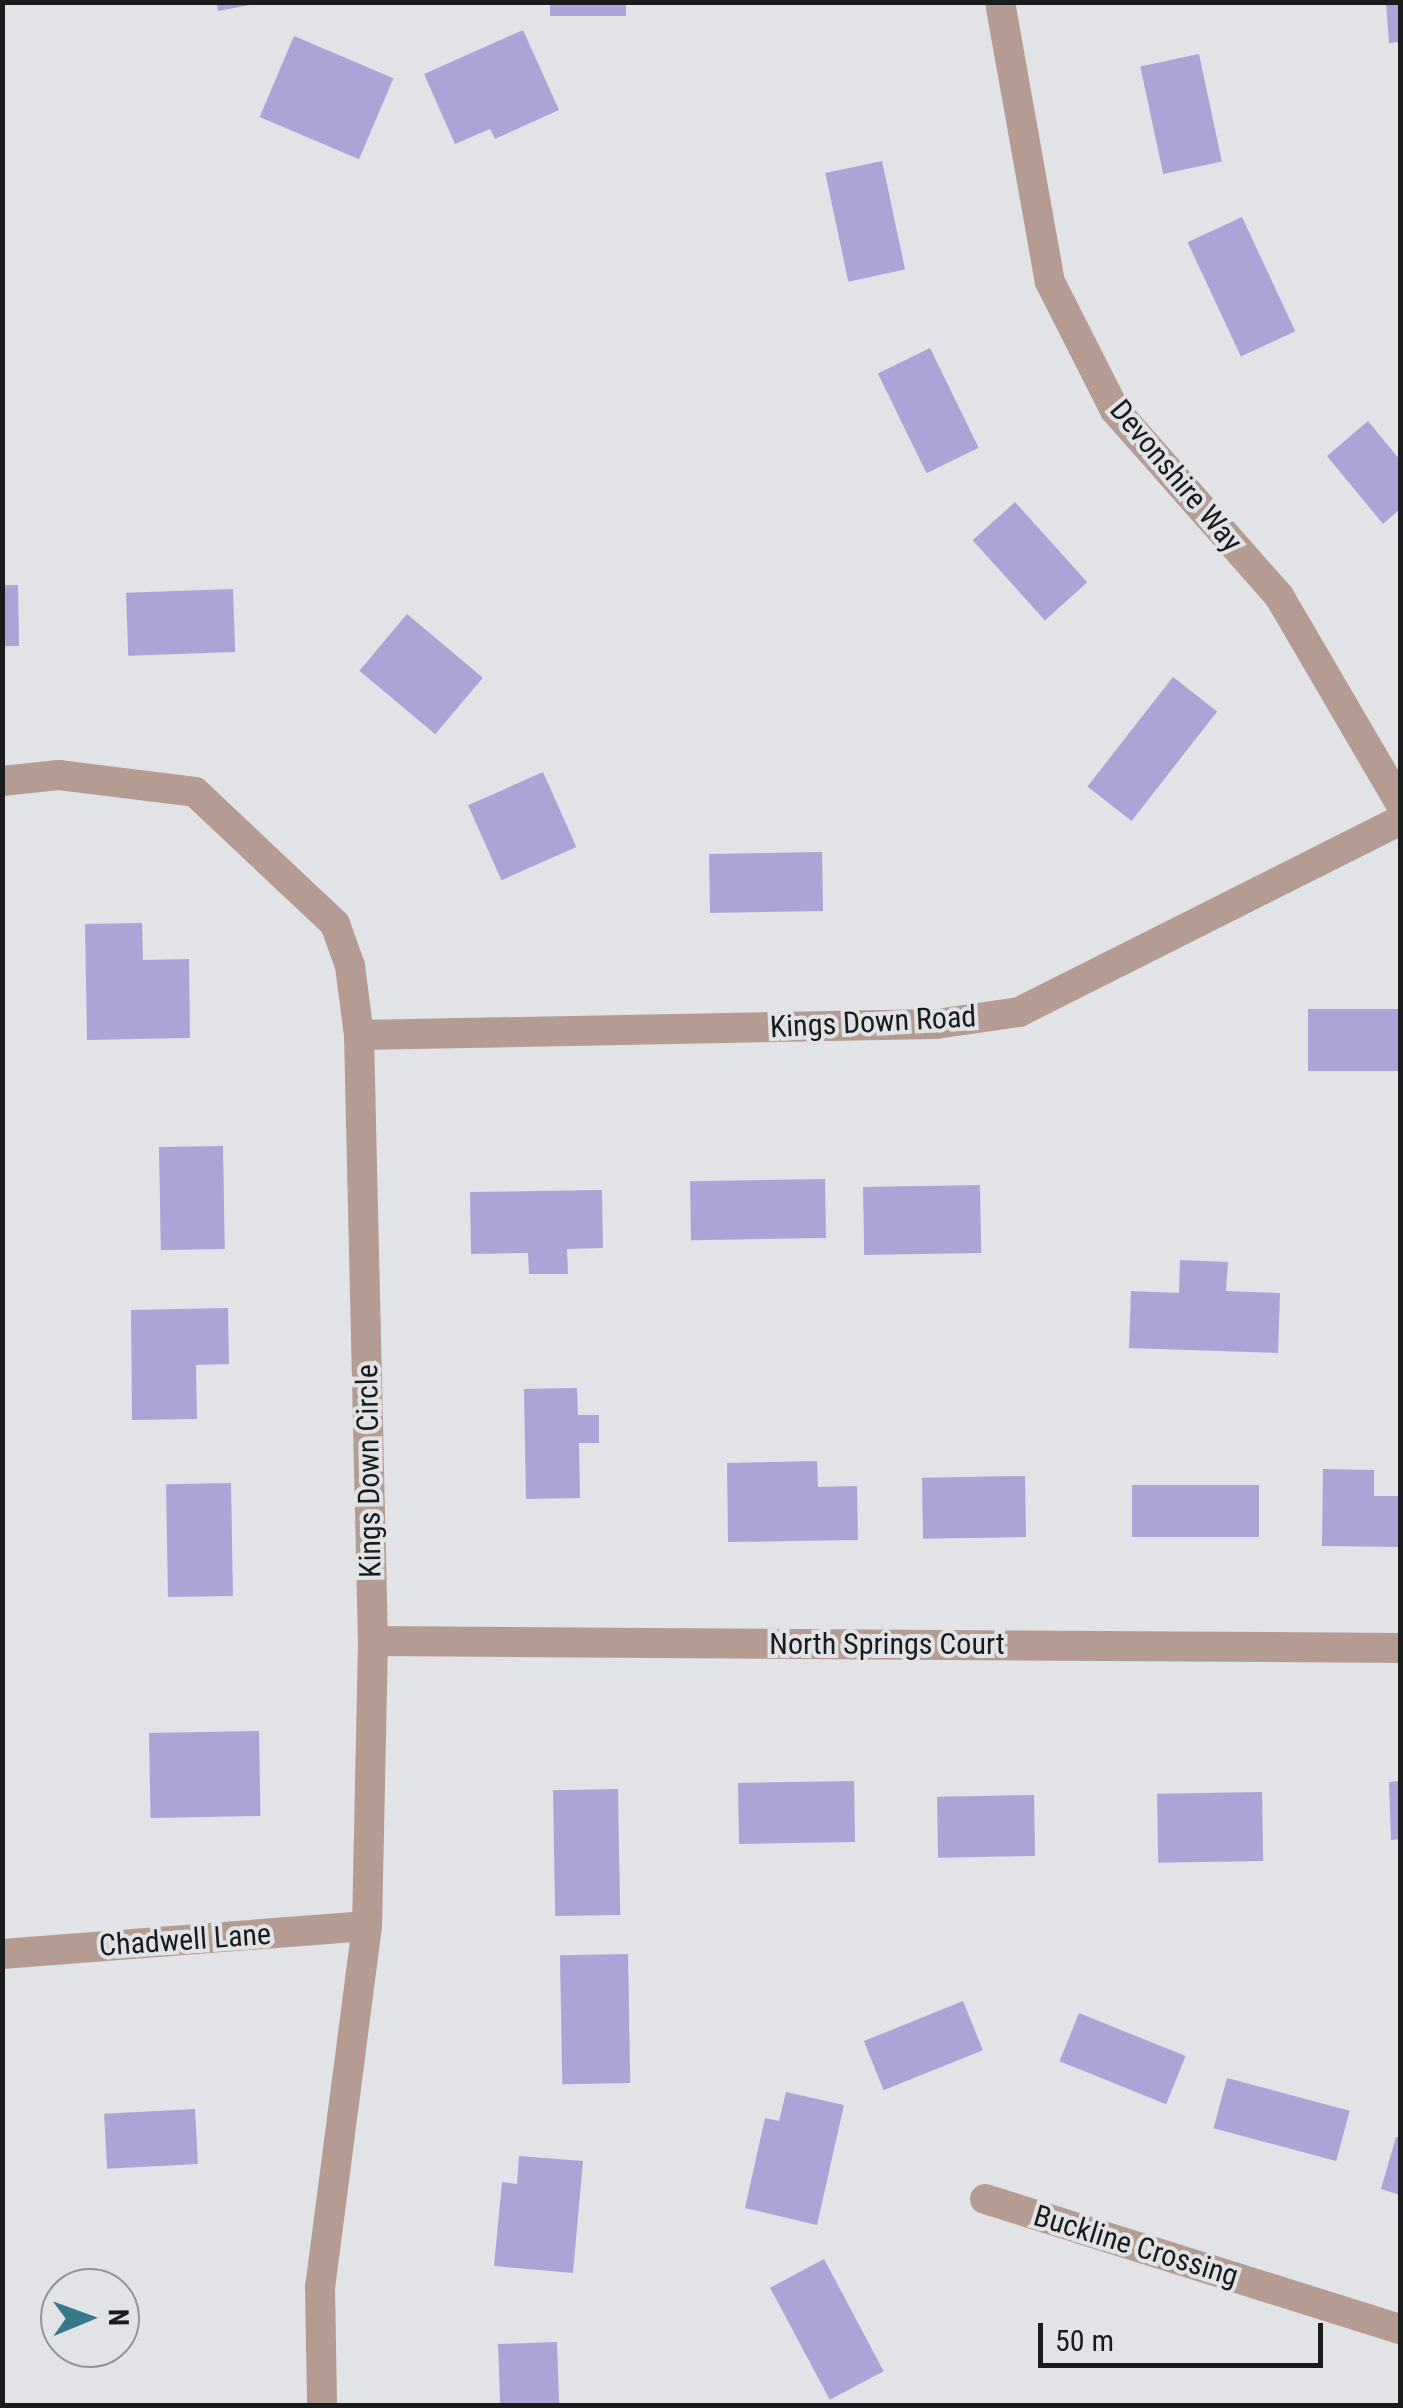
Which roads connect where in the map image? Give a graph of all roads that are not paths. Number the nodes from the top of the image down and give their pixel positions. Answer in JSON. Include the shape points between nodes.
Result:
{"nodes":[{"id":1,"x":1000,"y":2,"type":"edge"},
{"id":2,"x":2,"y":781,"type":"edge"},
{"id":3,"x":1400,"y":803,"type":"edge"},
{"id":4,"x":1400,"y":820,"type":"edge"},
{"id":5,"x":359,"y":1036,"type":"junction"},
{"id":6,"x":373,"y":1640,"type":"junction"},
{"id":7,"x":1400,"y":1648,"type":"edge"},
{"id":8,"x":366,"y":1926,"type":"junction"},
{"id":9,"x":2,"y":1954,"type":"edge"},
{"id":10,"x":985,"y":2199,"type":"dead end"},
{"id":11,"x":1400,"y":2328,"type":"edge"},
{"id":12,"x":322,"y":2406,"type":"edge"}],
"edges":[{"from":1,"to":3,"type":"street","name":"Devonshire Way","via":[[1058,298],[1115,410],[1279,596]]},
{"from":2,"to":5,"type":"street","name":"Kings Down Circle","via":[[59,774],[195,792],[335,924],[350,966]]},
{"from":4,"to":5,"type":"street","name":"Kings Down Road","via":[[1020,1012],[936,1024]]},
{"from":5,"to":6,"type":"street","name":"Kings Down Circle"},
{"from":6,"to":7,"type":"street","name":"North Springs Court"},
{"from":6,"to":8,"type":"street","name":"Kings Down Circle"},
{"from":8,"to":9,"type":"street","name":"Chadwell Lane"},
{"from":8,"to":12,"type":"street","name":"Kings Down Circle","via":[[320,2286]]},
{"from":10,"to":11,"type":"street","name":"Buckline Crossing"}]}
